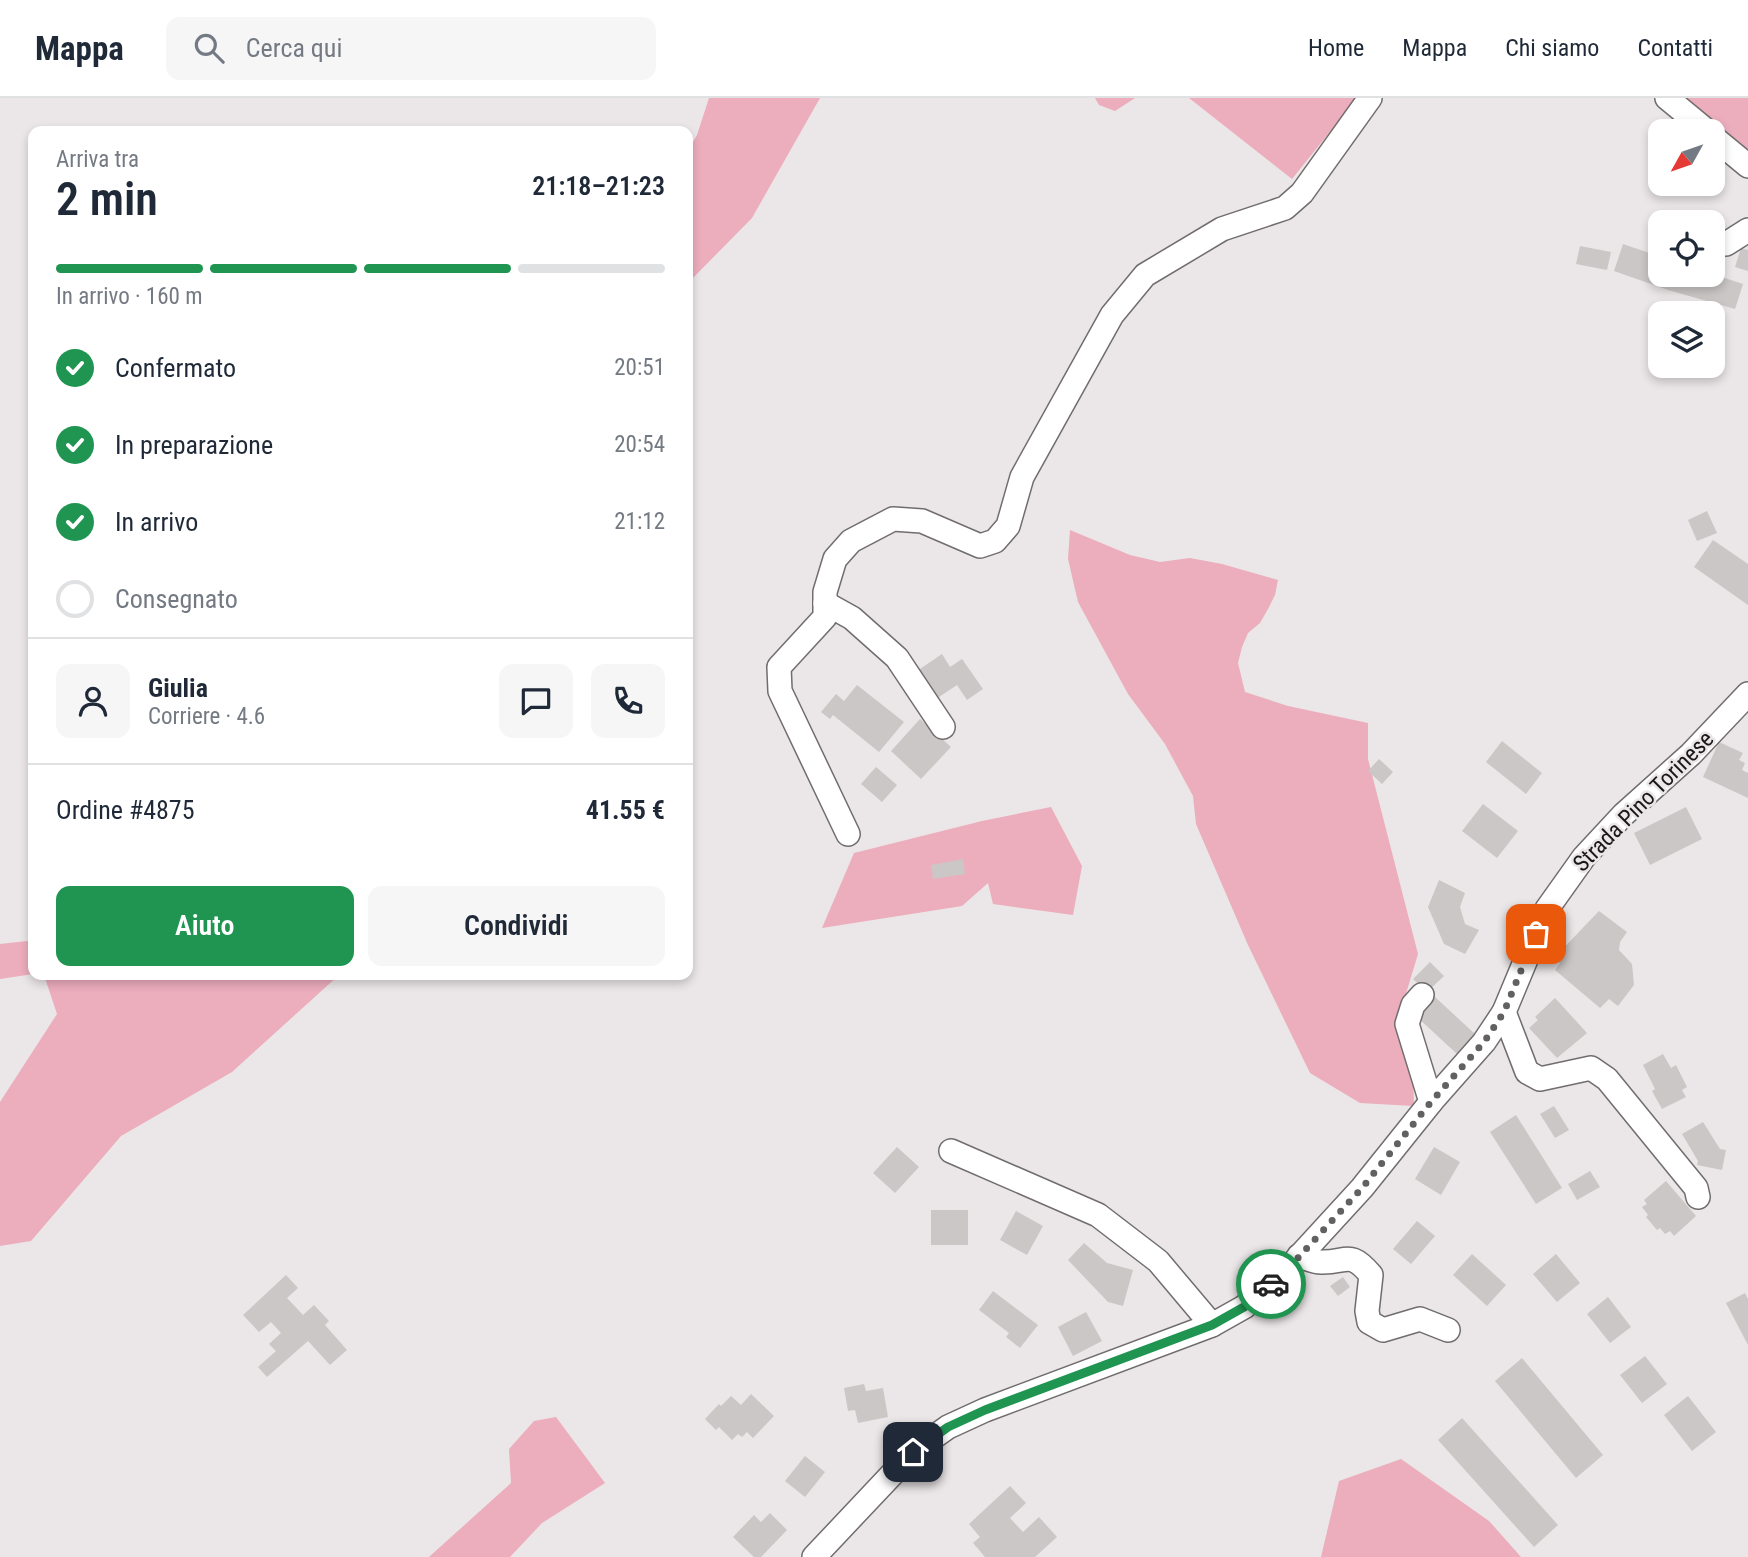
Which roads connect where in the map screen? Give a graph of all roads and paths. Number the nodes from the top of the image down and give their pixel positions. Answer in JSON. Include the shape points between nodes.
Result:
{"nodes":[{"id":1,"x":1370,"y":98,"type":"edge"},
{"id":2,"x":1667,"y":98,"type":"edge"},
{"id":3,"x":1692,"y":119,"type":"edge"},
{"id":4,"x":1726,"y":147,"type":"edge"},
{"id":5,"x":1748,"y":166,"type":"edge"},
{"id":6,"x":1748,"y":230,"type":"edge"},
{"id":7,"x":1726,"y":243,"type":"dead end"},
{"id":8,"x":825,"y":603,"type":"junction"},
{"id":9,"x":1748,"y":694,"type":"edge"},
{"id":10,"x":943,"y":727,"type":"dead end"},
{"id":11,"x":848,"y":834,"type":"dead end"},
{"id":12,"x":1422,"y":995,"type":"dead end"},
{"id":13,"x":1504,"y":1012,"type":"junction"},
{"id":14,"x":1431,"y":1102,"type":"junction"},
{"id":15,"x":951,"y":1151,"type":"dead end"},
{"id":16,"x":1698,"y":1197,"type":"dead end"},
{"id":17,"x":1299,"y":1256,"type":"junction"},
{"id":18,"x":1212,"y":1325,"type":"junction"},
{"id":19,"x":1448,"y":1330,"type":"dead end"},
{"id":20,"x":814,"y":1557,"type":"edge"}],
"edges":[{"from":1,"to":8,"type":"street","via":[[1302,192],[1285,208],[1223,229],[1145,275],[1112,315],[1022,477],[1008,527],[995,541],[980,546],[922,521],[893,519],[851,541],[835,559]]},
{"from":2,"to":3,"type":"street"},
{"from":4,"to":5,"type":"street"},
{"from":6,"to":7,"type":"street"},
{"from":8,"to":10,"type":"street","via":[[852,618],[897,658]]},
{"from":8,"to":11,"type":"street","via":[[825,617],[779,667],[780,691]]},
{"from":9,"to":13,"type":"street","name":"Strada Pino Torinese","via":[[1584,857],[1547,909]]},
{"from":12,"to":14,"type":"street","via":[[1408,1024]]},
{"from":13,"to":14,"type":"street","name":"Strada Pino Torinese"},
{"from":13,"to":16,"type":"street","via":[[1527,1072],[1540,1079],[1591,1068],[1607,1079],[1696,1188]]},
{"from":14,"to":17,"type":"street","name":"Strada Pino Torinese","via":[[1362,1188]]},
{"from":15,"to":18,"type":"street","via":[[1098,1215],[1158,1261]]},
{"from":17,"to":18,"type":"street","name":"Strada Pino Torinese","via":[[1244,1307]]},
{"from":17,"to":19,"type":"street","via":[[1320,1263],[1344,1258],[1360,1263],[1371,1275],[1370,1322],[1383,1330],[1420,1319]]},
{"from":18,"to":20,"type":"street","name":"Strada Pino Torinese","via":[[948,1427],[913,1452]]}]}
